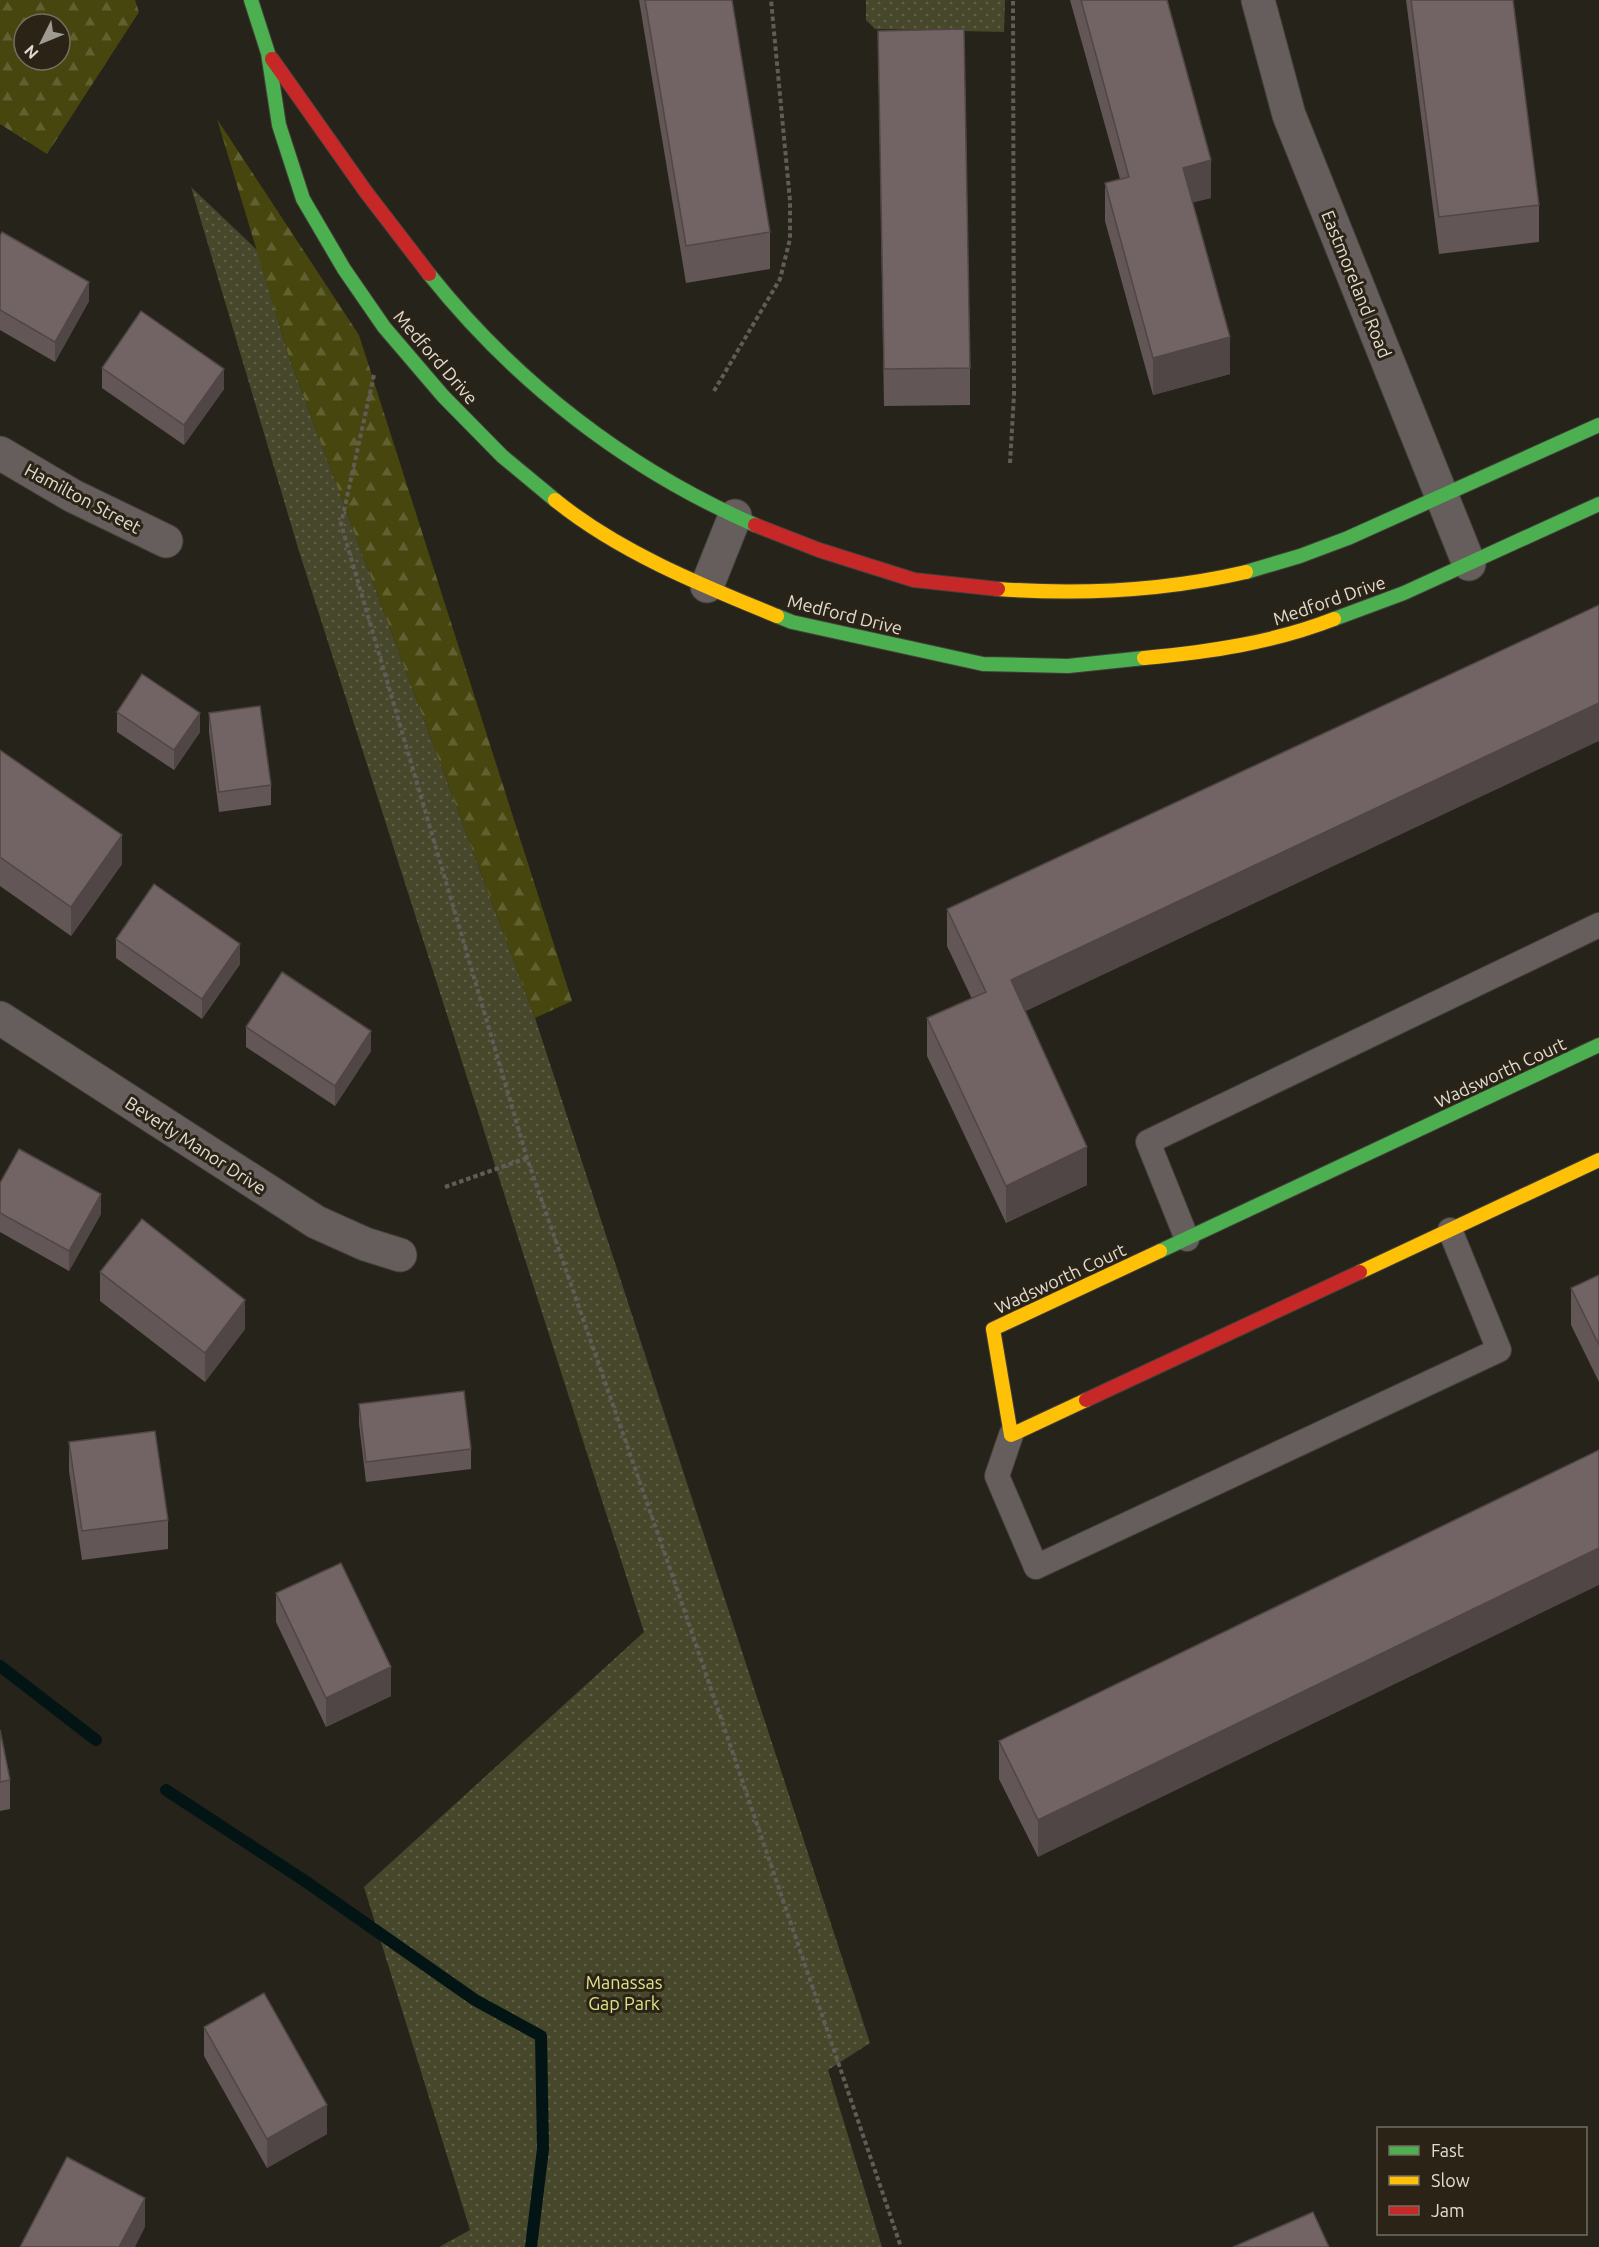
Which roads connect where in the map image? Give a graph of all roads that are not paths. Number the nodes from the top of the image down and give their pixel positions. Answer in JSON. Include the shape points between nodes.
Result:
{"nodes":[{"id":1,"x":251,"y":0,"type":"edge"},
{"id":2,"x":1258,"y":0,"type":"edge"},
{"id":3,"x":268,"y":53,"type":"junction"},
{"id":4,"x":1599,"y":425,"type":"edge"},
{"id":5,"x":0,"y":453,"type":"edge"},
{"id":6,"x":1440,"y":496,"type":"junction"},
{"id":7,"x":1599,"y":504,"type":"edge"},
{"id":8,"x":735,"y":516,"type":"junction"},
{"id":9,"x":166,"y":541,"type":"dead end"},
{"id":10,"x":1469,"y":564,"type":"junction"},
{"id":11,"x":707,"y":586,"type":"junction"},
{"id":12,"x":1599,"y":925,"type":"edge"},
{"id":13,"x":0,"y":1018,"type":"edge"},
{"id":14,"x":1599,"y":1045,"type":"edge"},
{"id":15,"x":1599,"y":1160,"type":"edge"},
{"id":16,"x":1450,"y":1230,"type":"junction"},
{"id":17,"x":1187,"y":1239,"type":"junction"},
{"id":18,"x":400,"y":1255,"type":"dead end"},
{"id":19,"x":1011,"y":1436,"type":"junction"}],
"edges":[{"from":1,"to":3,"type":"street","name":"Medford Drive"},
{"from":2,"to":6,"type":"street","name":"Eastmoreland Road","via":[[1289,115]]},
{"from":3,"to":8,"type":"street","name":"Medford Drive","via":[[414,255],[480,331],[544,394],[604,441],[676,486]]},
{"from":3,"to":11,"type":"street","name":"Medford Drive","via":[[279,125],[303,199],[384,327],[443,396],[502,456],[563,506],[625,545]]},
{"from":4,"to":6,"type":"street","name":"Medford Drive"},
{"from":5,"to":9,"type":"street","name":"Hamilton Street","via":[[73,496]]},
{"from":6,"to":8,"type":"street","name":"Medford Drive","via":[[1331,547],[1251,571],[1166,588],[1095,593],[921,582],[820,552]]},
{"from":6,"to":10,"type":"street","name":"Eastmoreland Road"},
{"from":7,"to":10,"type":"street","name":"Medford Drive"},
{"from":8,"to":11,"type":"street"},
{"from":10,"to":11,"type":"street","name":"Medford Drive","via":[[1303,631],[1218,651],[1068,666],[983,664],[884,643],[792,622]]},
{"from":12,"to":17,"type":"lane","via":[[1148,1142]]},
{"from":13,"to":18,"type":"street","name":"Beverly Manor Drive","via":[[316,1222]]},
{"from":14,"to":17,"type":"street","name":"Wadsworth Court"},
{"from":15,"to":16,"type":"street"},
{"from":16,"to":19,"type":"street"},
{"from":16,"to":19,"type":"lane","via":[[1499,1350],[1036,1567],[997,1476]]},
{"from":17,"to":19,"type":"street","name":"Wadsworth Court","via":[[993,1329]]}]}
